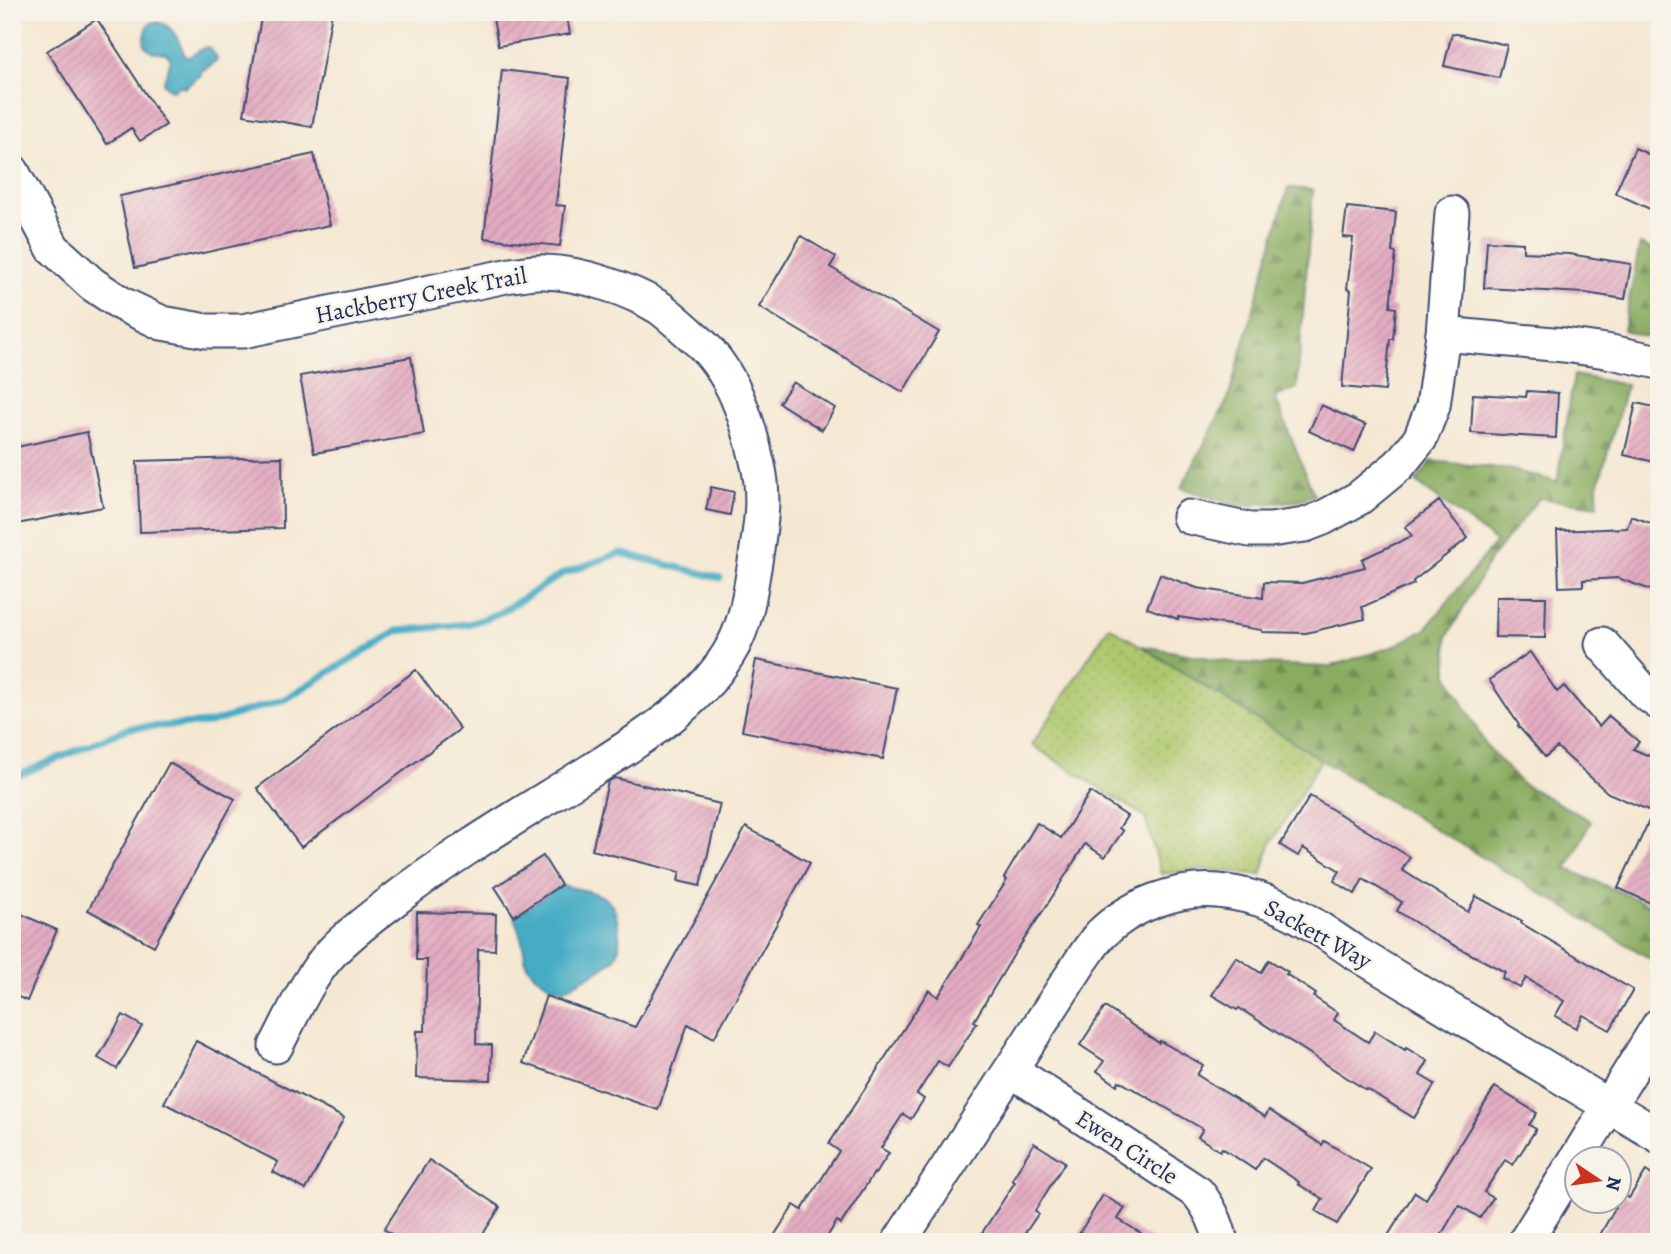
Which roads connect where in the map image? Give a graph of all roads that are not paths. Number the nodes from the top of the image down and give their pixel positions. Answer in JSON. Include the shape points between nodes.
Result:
{"nodes":[{"id":1,"x":12,"y":171,"type":"edge"},
{"id":2,"x":1452,"y":213,"type":"dead end"},
{"id":3,"x":1443,"y":334,"type":"junction"},
{"id":4,"x":1659,"y":362,"type":"edge"},
{"id":5,"x":1189,"y":517,"type":"dead end"},
{"id":6,"x":1602,"y":644,"type":"dead end"},
{"id":7,"x":1659,"y":703,"type":"edge"},
{"id":8,"x":1659,"y":1025,"type":"edge"},
{"id":9,"x":276,"y":1046,"type":"dead end"},
{"id":10,"x":1011,"y":1070,"type":"junction"},
{"id":11,"x":1609,"y":1106,"type":"junction"},
{"id":12,"x":1659,"y":1136,"type":"edge"},
{"id":13,"x":899,"y":1242,"type":"edge"},
{"id":14,"x":1221,"y":1242,"type":"edge"},
{"id":15,"x":1525,"y":1242,"type":"edge"}],
"edges":[{"from":1,"to":9,"type":"street","name":"Hackberry Creek Trail","via":[[53,248],[92,284],[162,323],[207,331],[243,331],[544,271],[574,275],[632,294],[660,309],[708,351],[735,390],[754,447],[762,480],[762,517],[746,612],[714,675],[653,731],[429,873],[377,913],[333,951],[312,977]]},
{"from":2,"to":3,"type":"street"},
{"from":3,"to":4,"type":"street","via":[[1564,345]]},
{"from":3,"to":5,"type":"street","via":[[1433,406],[1420,439],[1399,466],[1359,498],[1314,522],[1270,530]]},
{"from":6,"to":7,"type":"street"},
{"from":8,"to":11,"type":"street"},
{"from":10,"to":11,"type":"street","name":"Sackett Way","via":[[1081,961],[1119,919],[1163,898],[1217,891],[1246,896],[1293,914]]},
{"from":10,"to":13,"type":"street","name":"Sackett Way"},
{"from":10,"to":14,"type":"street","name":"Ewen Circle","via":[[1198,1193],[1211,1209]]},
{"from":11,"to":12,"type":"street","name":"Sackett Way"},
{"from":11,"to":15,"type":"street"}]}
